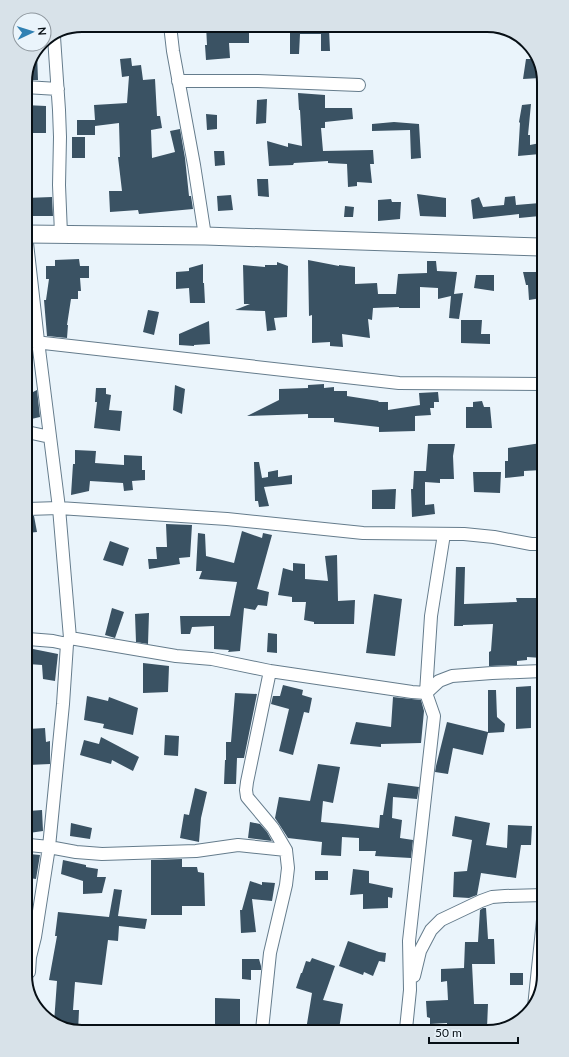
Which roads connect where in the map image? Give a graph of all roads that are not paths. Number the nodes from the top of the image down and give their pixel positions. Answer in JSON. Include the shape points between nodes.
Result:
{"nodes":[{"id":1,"x":171,"y":32,"type":"edge"},
{"id":2,"x":54,"y":41,"type":"edge"},
{"id":3,"x":178,"y":81,"type":"junction"},
{"id":4,"x":359,"y":85,"type":"dead end"},
{"id":5,"x":32,"y":87,"type":"edge"},
{"id":6,"x":58,"y":89,"type":"junction"},
{"id":7,"x":32,"y":234,"type":"edge"},
{"id":8,"x":61,"y":234,"type":"junction"},
{"id":9,"x":205,"y":236,"type":"junction"},
{"id":10,"x":537,"y":247,"type":"edge"},
{"id":11,"x":32,"y":341,"type":"edge"},
{"id":12,"x":537,"y":384,"type":"edge"},
{"id":13,"x":32,"y":433,"type":"edge"},
{"id":14,"x":50,"y":437,"type":"junction"},
{"id":15,"x":58,"y":508,"type":"junction"},
{"id":16,"x":32,"y":509,"type":"edge"},
{"id":17,"x":444,"y":534,"type":"junction"},
{"id":18,"x":537,"y":544,"type":"edge"},
{"id":19,"x":32,"y":639,"type":"edge"},
{"id":20,"x":68,"y":641,"type":"junction"},
{"id":21,"x":270,"y":671,"type":"junction"},
{"id":22,"x":537,"y":671,"type":"edge"},
{"id":23,"x":426,"y":693,"type":"junction"},
{"id":24,"x":32,"y":845,"type":"edge"},
{"id":25,"x":49,"y":847,"type":"junction"},
{"id":26,"x":286,"y":850,"type":"junction"},
{"id":27,"x":537,"y":894,"type":"edge"},
{"id":28,"x":32,"y":937,"type":"edge"},
{"id":29,"x":410,"y":990,"type":"junction"},
{"id":30,"x":263,"y":1025,"type":"edge"},
{"id":31,"x":406,"y":1025,"type":"edge"}],
"edges":[{"from":1,"to":3,"type":"street"},
{"from":2,"to":6,"type":"street"},
{"from":3,"to":4,"type":"street"},
{"from":3,"to":9,"type":"street"},
{"from":5,"to":6,"type":"street"},
{"from":6,"to":8,"type":"street"},
{"from":7,"to":8,"type":"main road"},
{"from":8,"to":9,"type":"main road"},
{"from":9,"to":10,"type":"main road"},
{"from":11,"to":12,"type":"street","via":[[399,383]]},
{"from":11,"to":14,"type":"street"},
{"from":13,"to":14,"type":"street"},
{"from":14,"to":15,"type":"street"},
{"from":15,"to":16,"type":"street"},
{"from":15,"to":17,"type":"street","via":[[227,519],[363,533]]},
{"from":15,"to":20,"type":"street"},
{"from":17,"to":18,"type":"street","via":[[494,537]]},
{"from":17,"to":23,"type":"street","via":[[431,616]]},
{"from":19,"to":20,"type":"street"},
{"from":20,"to":21,"type":"street","via":[[212,659]]},
{"from":20,"to":25,"type":"street"},
{"from":21,"to":23,"type":"street"},
{"from":21,"to":26,"type":"street","via":[[246,790],[247,797],[273,828]]},
{"from":22,"to":23,"type":"street","via":[[452,676],[438,681]]},
{"from":23,"to":29,"type":"street","via":[[434,716],[409,941]]},
{"from":24,"to":25,"type":"street"},
{"from":25,"to":26,"type":"street","via":[[102,854],[196,851],[238,845]]},
{"from":25,"to":28,"type":"street"},
{"from":26,"to":30,"type":"street","via":[[286,885],[270,953]]},
{"from":27,"to":29,"type":"street","via":[[492,897],[442,920],[431,930],[420,951]]},
{"from":29,"to":31,"type":"street"}]}
